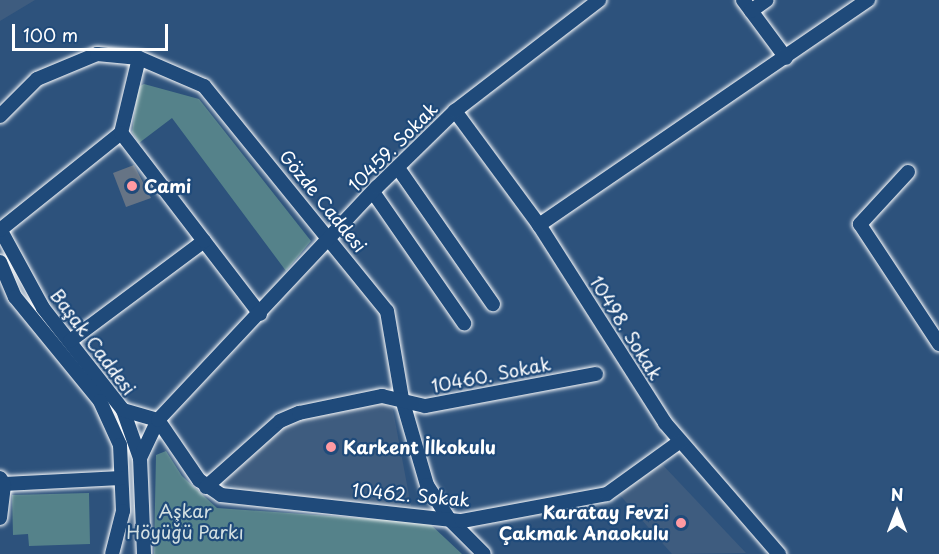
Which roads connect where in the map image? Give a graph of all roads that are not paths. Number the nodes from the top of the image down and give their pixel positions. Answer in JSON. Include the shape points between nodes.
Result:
{"nodes":[{"id":1,"x":599,"y":0,"type":"edge"},
{"id":2,"x":767,"y":0,"type":"edge"},
{"id":3,"x":868,"y":0,"type":"edge"},
{"id":4,"x":747,"y":5,"type":"edge"},
{"id":5,"x":140,"y":58,"type":"junction"},
{"id":6,"x":786,"y":58,"type":"junction"},
{"id":7,"x":455,"y":111,"type":"junction"},
{"id":8,"x":0,"y":116,"type":"edge"},
{"id":9,"x":121,"y":133,"type":"junction"},
{"id":10,"x":398,"y":168,"type":"junction"},
{"id":11,"x":908,"y":172,"type":"dead end"},
{"id":12,"x":373,"y":192,"type":"junction"},
{"id":13,"x":539,"y":225,"type":"junction"},
{"id":14,"x":0,"y":230,"type":"edge"},
{"id":15,"x":331,"y":238,"type":"junction"},
{"id":16,"x":204,"y":241,"type":"junction"},
{"id":17,"x":0,"y":262,"type":"edge"},
{"id":18,"x":493,"y":304,"type":"dead end"},
{"id":19,"x":260,"y":314,"type":"junction"},
{"id":20,"x":464,"y":323,"type":"dead end"},
{"id":21,"x":70,"y":341,"type":"junction"},
{"id":22,"x":939,"y":344,"type":"edge"},
{"id":23,"x":596,"y":374,"type":"dead end"},
{"id":24,"x":402,"y":399,"type":"junction"},
{"id":25,"x":123,"y":410,"type":"junction"},
{"id":26,"x":158,"y":420,"type":"junction"},
{"id":27,"x":679,"y":442,"type":"junction"},
{"id":28,"x":140,"y":458,"type":"junction"},
{"id":29,"x":121,"y":478,"type":"junction"},
{"id":30,"x":2,"y":481,"type":"edge"},
{"id":31,"x":206,"y":487,"type":"junction"},
{"id":32,"x":0,"y":518,"type":"edge"},
{"id":33,"x":449,"y":519,"type":"junction"},
{"id":34,"x":112,"y":554,"type":"edge"},
{"id":35,"x":144,"y":554,"type":"edge"},
{"id":36,"x":483,"y":554,"type":"edge"},
{"id":37,"x":779,"y":554,"type":"edge"}],
"edges":[{"from":1,"to":7,"type":"street","name":"10459. Sokak"},
{"from":2,"to":4,"type":"street"},
{"from":3,"to":6,"type":"street"},
{"from":4,"to":6,"type":"street"},
{"from":5,"to":8,"type":"street","name":"Gözde Caddesi","via":[[97,54],[69,63],[38,79]]},
{"from":5,"to":9,"type":"street"},
{"from":5,"to":15,"type":"street","name":"Gözde Caddesi","via":[[204,86]]},
{"from":6,"to":13,"type":"street"},
{"from":7,"to":10,"type":"street","name":"10459. Sokak"},
{"from":7,"to":13,"type":"street","name":"10498. Sokak"},
{"from":9,"to":14,"type":"street"},
{"from":9,"to":16,"type":"street"},
{"from":10,"to":12,"type":"street","name":"10459. Sokak"},
{"from":10,"to":18,"type":"street"},
{"from":11,"to":22,"type":"street","via":[[860,224]]},
{"from":12,"to":15,"type":"street","name":"10459. Sokak"},
{"from":12,"to":20,"type":"street"},
{"from":13,"to":27,"type":"street","name":"10498. Sokak"},
{"from":14,"to":21,"type":"street","name":"Başak Caddesi","via":[[11,257]]},
{"from":15,"to":19,"type":"street","name":"10459. Sokak"},
{"from":15,"to":24,"type":"street","name":"Gözde Caddesi","via":[[387,311]]},
{"from":16,"to":19,"type":"street"},
{"from":16,"to":21,"type":"street"},
{"from":17,"to":29,"type":"street","name":"Başak Caddesi","via":[[15,297],[100,401],[120,445]]},
{"from":19,"to":26,"type":"street","name":"10459. Sokak"},
{"from":21,"to":25,"type":"street","name":"Başak Caddesi"},
{"from":23,"to":24,"type":"street","name":"10460. Sokak","via":[[425,406]]},
{"from":24,"to":31,"type":"street","name":"10460. Sokak","via":[[382,396],[289,416]]},
{"from":24,"to":33,"type":"street","name":"Gözde Caddesi","via":[[427,485]]},
{"from":25,"to":26,"type":"street"},
{"from":25,"to":28,"type":"street","name":"Başak Caddesi"},
{"from":26,"to":28,"type":"street","name":"10459. Sokak"},
{"from":26,"to":31,"type":"street"},
{"from":27,"to":33,"type":"street","name":"10462. Sokak","via":[[607,494],[475,520]]},
{"from":27,"to":37,"type":"street","name":"10498. Sokak"},
{"from":28,"to":35,"type":"street","name":"Başak Caddesi"},
{"from":29,"to":30,"type":"street"},
{"from":29,"to":34,"type":"street","name":"Başak Caddesi","via":[[123,511]]},
{"from":30,"to":32,"type":"street"},
{"from":31,"to":33,"type":"street","name":"10462. Sokak","via":[[244,500]]},
{"from":33,"to":36,"type":"street","name":"Gözde Caddesi"}]}
